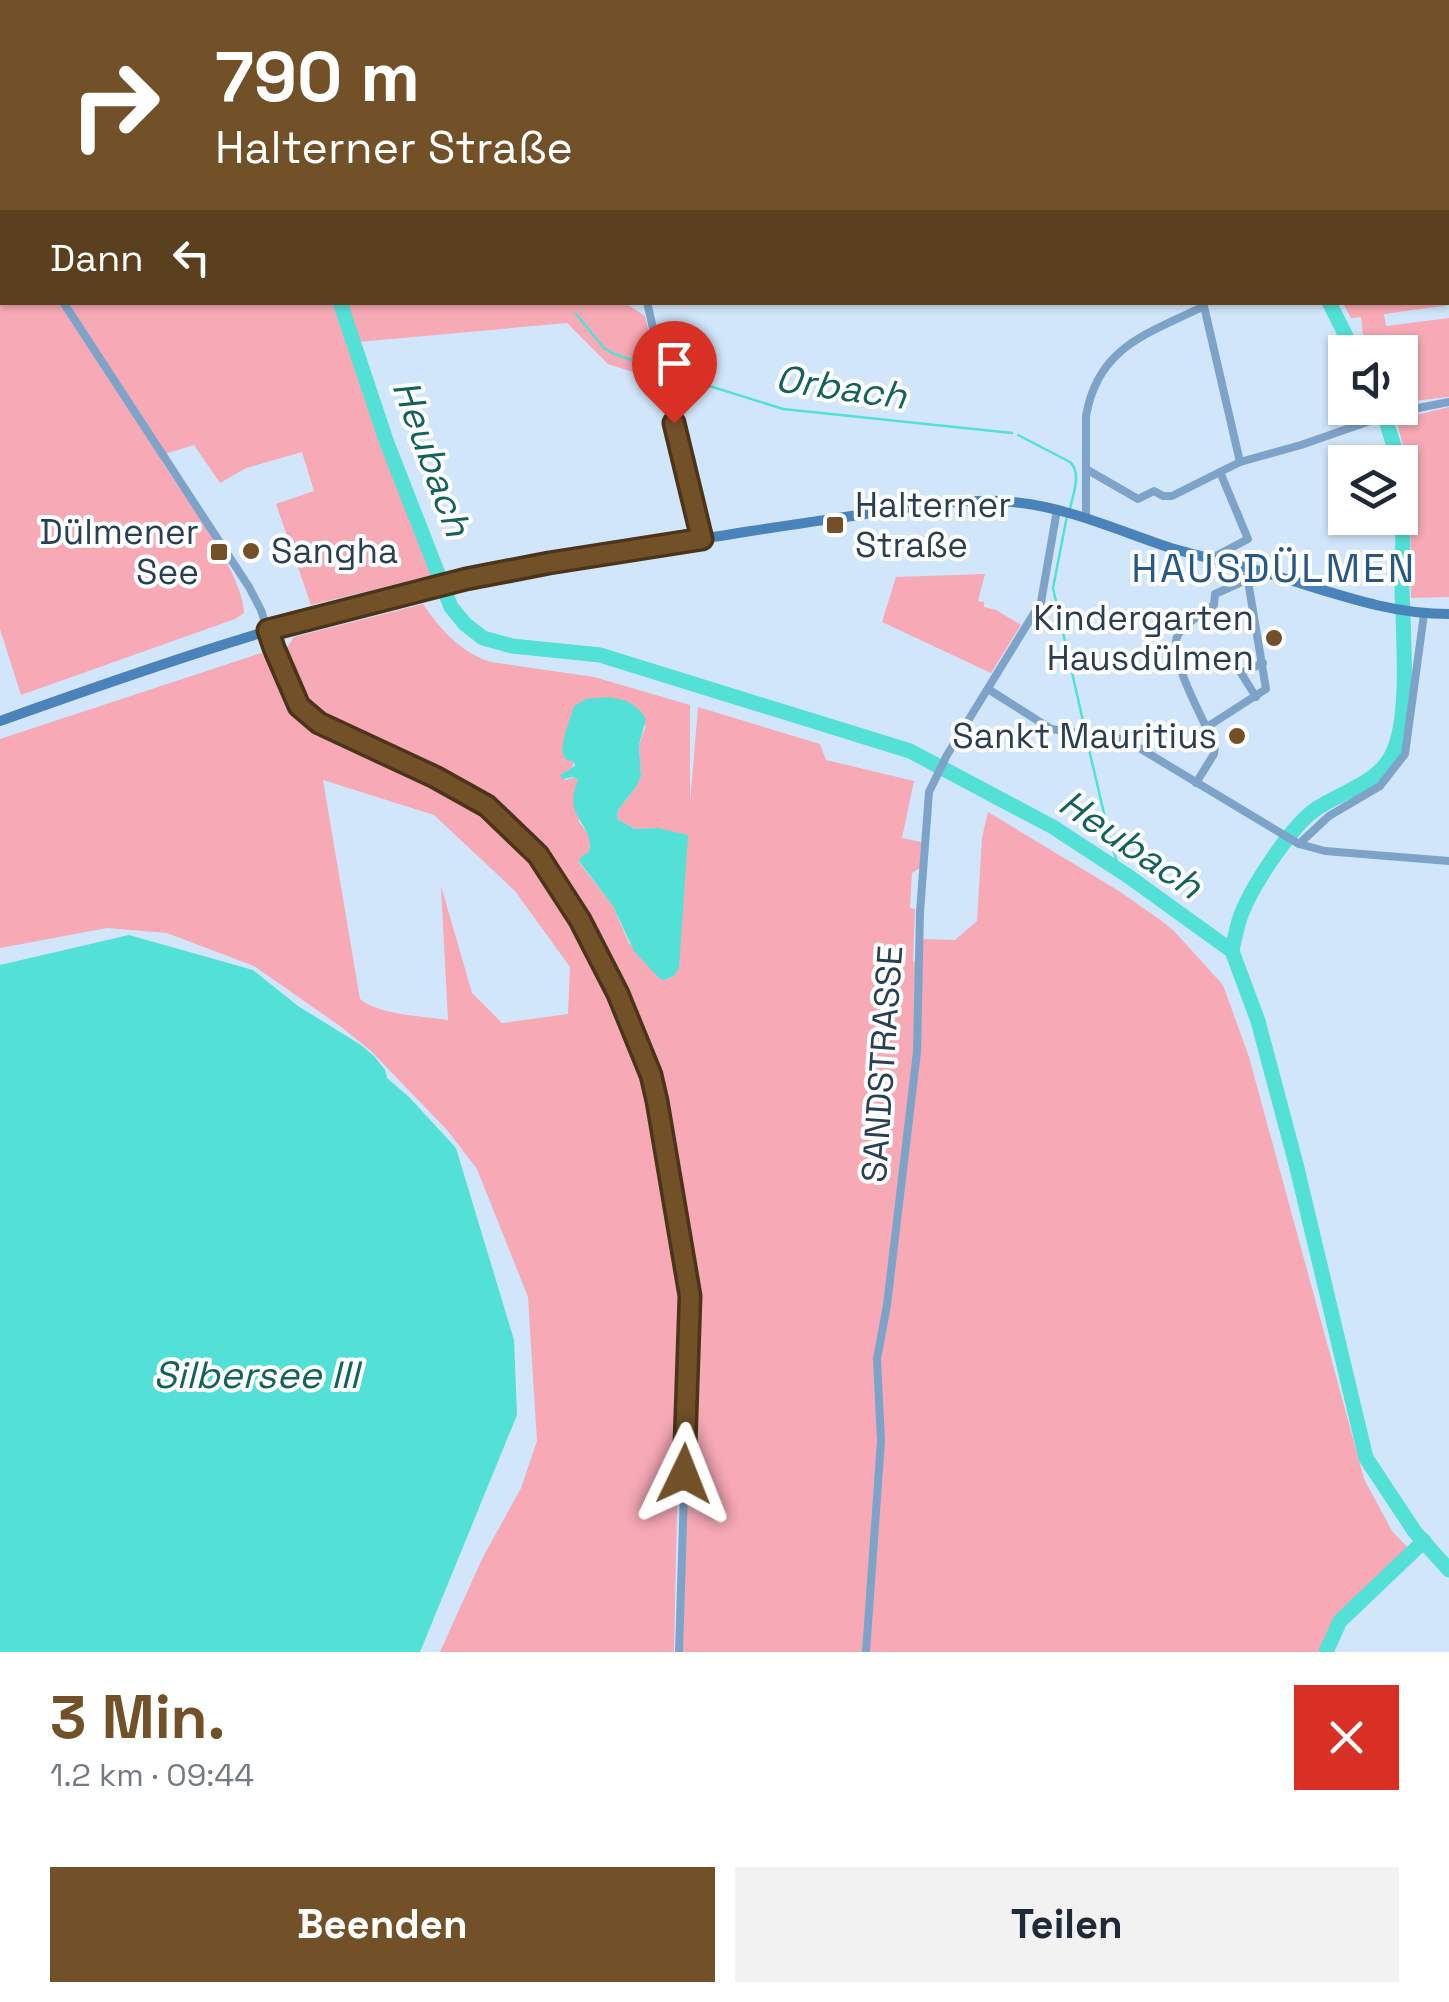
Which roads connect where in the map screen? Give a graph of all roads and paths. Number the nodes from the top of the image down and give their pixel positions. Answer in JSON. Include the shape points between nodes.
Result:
{"nodes":[{"id":1,"x":64,"y":305,"type":"edge"},
{"id":2,"x":648,"y":305,"type":"edge"},
{"id":3,"x":1201,"y":305,"type":"edge"},
{"id":4,"x":1203,"y":305,"type":"edge"},
{"id":5,"x":1449,"y":402,"type":"edge"},
{"id":6,"x":1240,"y":462,"type":"junction"},
{"id":7,"x":1086,"y":469,"type":"junction"},
{"id":8,"x":1220,"y":472,"type":"junction"},
{"id":9,"x":1070,"y":513,"type":"junction"},
{"id":10,"x":702,"y":539,"type":"junction"},
{"id":11,"x":1210,"y":559,"type":"junction"},
{"id":12,"x":1247,"y":574,"type":"junction"},
{"id":13,"x":1420,"y":613,"type":"junction"},
{"id":14,"x":1449,"y":614,"type":"edge"},
{"id":15,"x":268,"y":630,"type":"junction"},
{"id":16,"x":1263,"y":663,"type":"junction"},
{"id":17,"x":988,"y":690,"type":"junction"},
{"id":18,"x":1256,"y":696,"type":"junction"},
{"id":19,"x":0,"y":721,"type":"edge"},
{"id":20,"x":1207,"y":728,"type":"junction"},
{"id":21,"x":1196,"y":783,"type":"junction"},
{"id":22,"x":1297,"y":842,"type":"junction"},
{"id":23,"x":1449,"y":861,"type":"edge"},
{"id":24,"x":678,"y":1652,"type":"edge"},
{"id":25,"x":866,"y":1652,"type":"edge"}],
"edges":[{"from":1,"to":15,"type":"street","via":[[224,548]]},
{"from":2,"to":10,"type":"street"},
{"from":3,"to":7,"type":"street","name":"SANDSTRASSE","via":[[1118,351],[1106,368],[1089,400]]},
{"from":4,"to":6,"type":"street"},
{"from":5,"to":6,"type":"street"},
{"from":6,"to":8,"type":"street"},
{"from":7,"to":8,"type":"street","via":[[1138,499],[1154,492],[1172,496]]},
{"from":7,"to":9,"type":"street","name":"SANDSTRASSE"},
{"from":8,"to":11,"type":"street","via":[[1248,539]]},
{"from":9,"to":10,"type":"main road","via":[[972,501]]},
{"from":9,"to":11,"type":"main road"},
{"from":9,"to":17,"type":"street","name":"SANDSTRASSE","via":[[1041,602]]},
{"from":10,"to":15,"type":"main road","via":[[466,579]]},
{"from":11,"to":12,"type":"main road"},
{"from":12,"to":13,"type":"main road"},
{"from":12,"to":16,"type":"street"},
{"from":12,"to":20,"type":"street","via":[[1215,594],[1214,605],[1174,641]]},
{"from":13,"to":14,"type":"main road"},
{"from":13,"to":22,"type":"street","via":[[1404,754],[1380,786]]},
{"from":15,"to":19,"type":"main road"},
{"from":15,"to":24,"type":"street","via":[[299,706],[319,723],[487,806],[538,855],[618,994],[651,1075],[690,1296]]},
{"from":16,"to":18,"type":"street","via":[[1266,689]]},
{"from":16,"to":18,"type":"street","via":[[1242,674]]},
{"from":17,"to":21,"type":"street","via":[[1050,729],[1126,740]]},
{"from":17,"to":25,"type":"street","name":"SANDSTRASSE","via":[[929,792],[917,1052],[877,1359],[881,1441]]},
{"from":18,"to":20,"type":"street"},
{"from":20,"to":21,"type":"street","via":[[1214,754]]},
{"from":21,"to":22,"type":"street"},
{"from":22,"to":23,"type":"street","via":[[1325,852]]}]}
